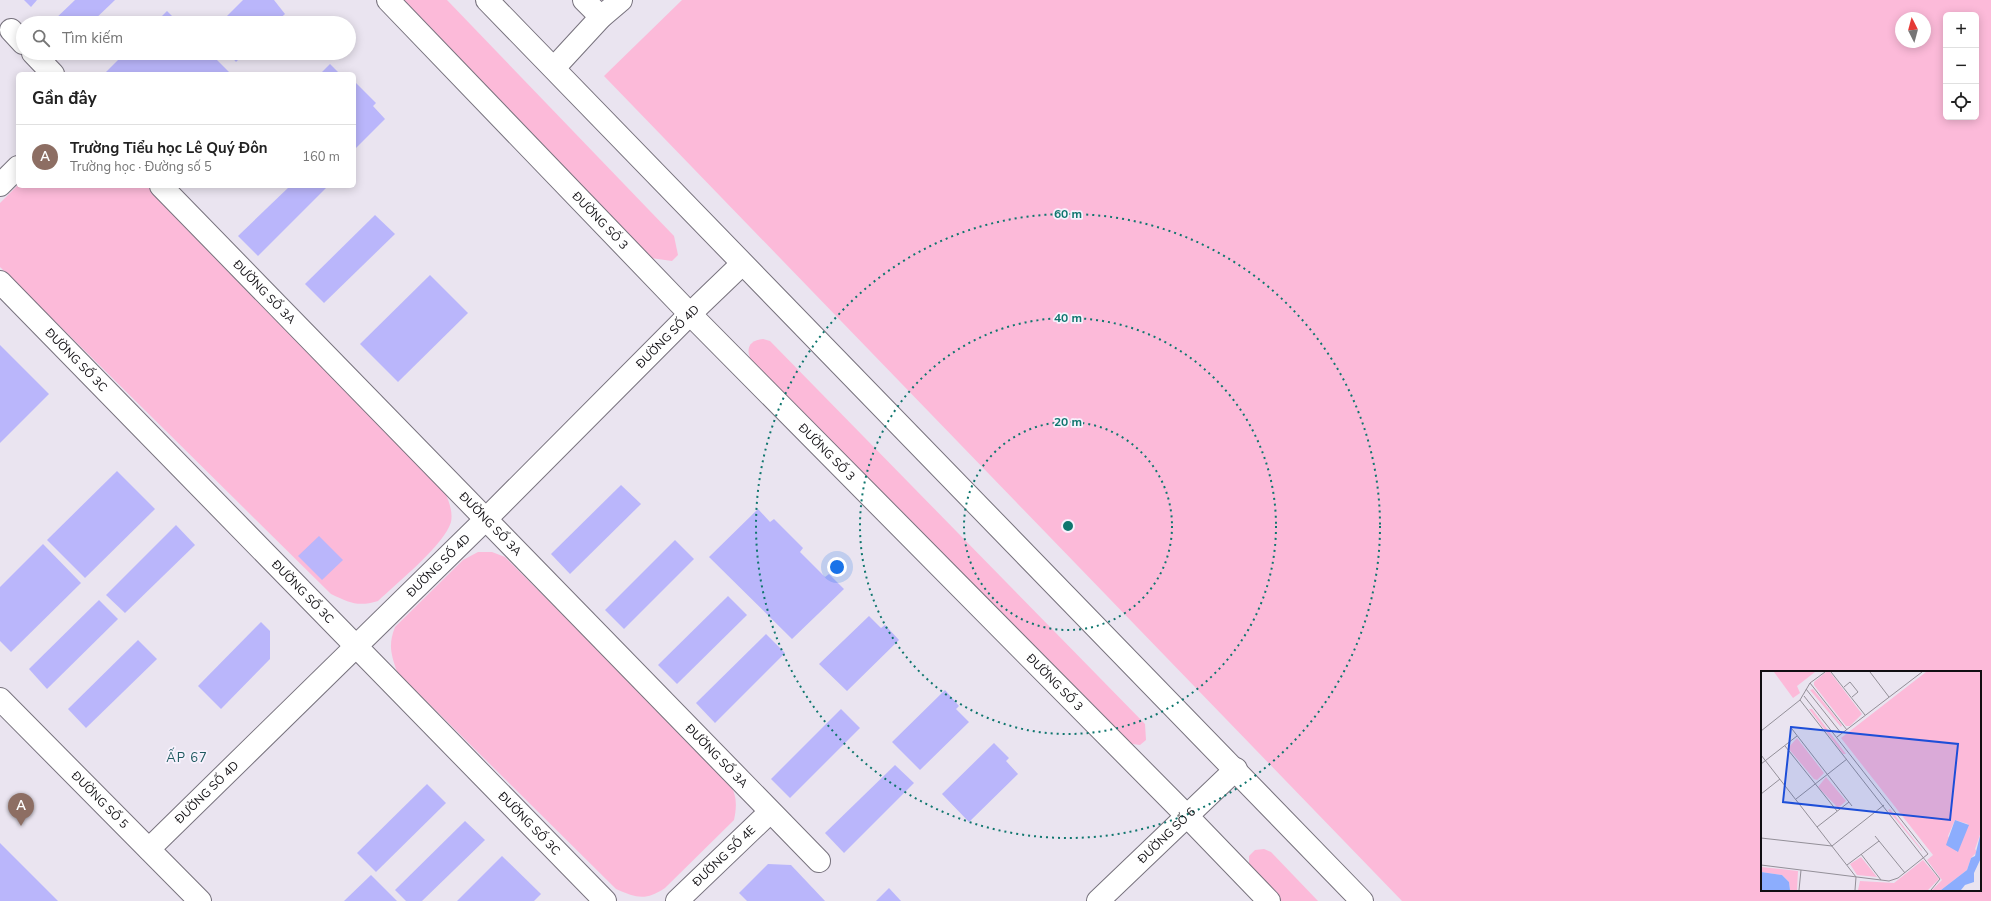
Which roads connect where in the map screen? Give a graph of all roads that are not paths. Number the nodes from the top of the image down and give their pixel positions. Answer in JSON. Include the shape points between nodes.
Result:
{"nodes":[{"id":1,"x":388,"y":0,"type":"edge"},
{"id":2,"x":487,"y":0,"type":"edge"},
{"id":3,"x":584,"y":0,"type":"edge"},
{"id":4,"x":622,"y":0,"type":"edge"},
{"id":5,"x":601,"y":17,"type":"junction"},
{"id":6,"x":39,"y":60,"type":"edge"},
{"id":7,"x":554,"y":68,"type":"junction"},
{"id":8,"x":51,"y":72,"type":"edge"},
{"id":9,"x":16,"y":169,"type":"edge"},
{"id":10,"x":0,"y":185,"type":"edge"},
{"id":11,"x":163,"y":188,"type":"edge"},
{"id":12,"x":742,"y":264,"type":"junction"},
{"id":13,"x":0,"y":282,"type":"edge"},
{"id":14,"x":690,"y":314,"type":"junction"},
{"id":15,"x":485,"y":520,"type":"junction"},
{"id":16,"x":357,"y":646,"type":"junction"},
{"id":17,"x":0,"y":699,"type":"edge"},
{"id":18,"x":1236,"y":769,"type":"junction"},
{"id":19,"x":770,"y":812,"type":"junction"},
{"id":20,"x":1187,"y":816,"type":"junction"},
{"id":21,"x":149,"y":849,"type":"junction"},
{"id":22,"x":820,"y":861,"type":"dead end"},
{"id":23,"x":200,"y":901,"type":"edge"},
{"id":24,"x":606,"y":901,"type":"edge"},
{"id":25,"x":677,"y":901,"type":"edge"},
{"id":26,"x":1098,"y":901,"type":"edge"},
{"id":27,"x":1269,"y":901,"type":"edge"},
{"id":28,"x":1362,"y":901,"type":"edge"}],
"edges":[{"from":1,"to":14,"type":"street","name":"ĐƯỜNG SỐ 3"},
{"from":2,"to":7,"type":"street"},
{"from":3,"to":5,"type":"street"},
{"from":4,"to":5,"type":"street"},
{"from":5,"to":7,"type":"street"},
{"from":6,"to":8,"type":"street"},
{"from":7,"to":12,"type":"street"},
{"from":9,"to":10,"type":"street"},
{"from":11,"to":15,"type":"street","name":"ĐƯỜNG SỐ 3A"},
{"from":12,"to":14,"type":"street","name":"ĐƯỜNG SỐ 4D"},
{"from":12,"to":18,"type":"street"},
{"from":13,"to":16,"type":"street","name":"ĐƯỜNG SỐ 3C"},
{"from":14,"to":15,"type":"street","name":"ĐƯỜNG SỐ 4D"},
{"from":14,"to":20,"type":"street","name":"ĐƯỜNG SỐ 3"},
{"from":15,"to":16,"type":"street","name":"ĐƯỜNG SỐ 4D"},
{"from":15,"to":19,"type":"street","name":"ĐƯỜNG SỐ 3A"},
{"from":16,"to":21,"type":"street","name":"ĐƯỜNG SỐ 4D"},
{"from":16,"to":24,"type":"street","name":"ĐƯỜNG SỐ 3C"},
{"from":17,"to":21,"type":"street","name":"ĐƯỜNG SỐ 5"},
{"from":18,"to":20,"type":"street","name":"ĐƯỜNG SỐ 6"},
{"from":18,"to":28,"type":"street"},
{"from":19,"to":22,"type":"street","name":"ĐƯỜNG SỐ 3A"},
{"from":19,"to":25,"type":"street","name":"ĐƯỜNG SỐ 4E"},
{"from":20,"to":26,"type":"street","name":"ĐƯỜNG SỐ 6"},
{"from":20,"to":27,"type":"street","name":"ĐƯỜNG SỐ 3"},
{"from":21,"to":23,"type":"street","name":"ĐƯỜNG SỐ 5"}]}
